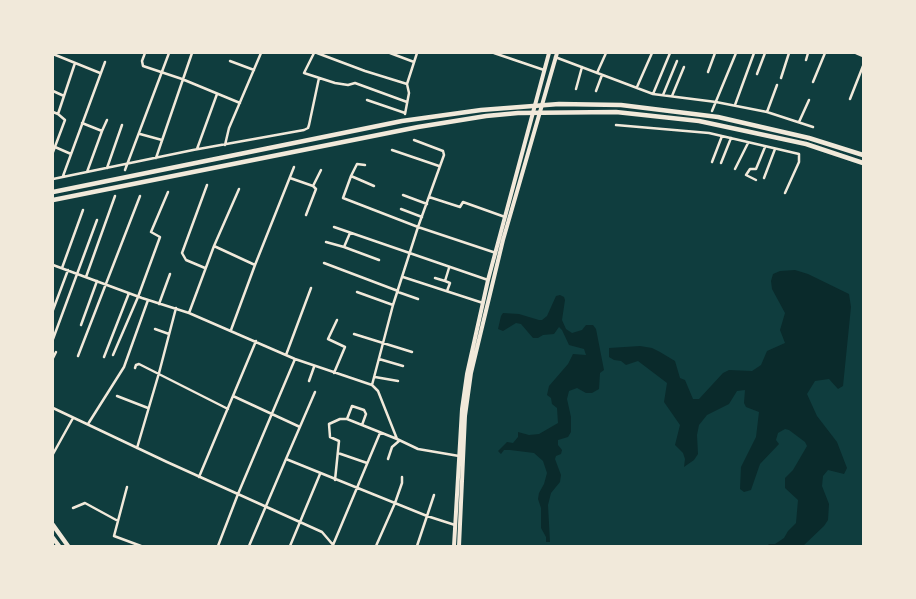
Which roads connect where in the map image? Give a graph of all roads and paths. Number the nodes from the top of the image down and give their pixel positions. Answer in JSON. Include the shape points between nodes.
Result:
{"nodes":[{"id":1,"x":145,"y":53,"type":"edge"},
{"id":2,"x":170,"y":53,"type":"edge"},
{"id":3,"x":192,"y":53,"type":"edge"},
{"id":4,"x":261,"y":53,"type":"edge"},
{"id":5,"x":390,"y":53,"type":"edge"},
{"id":6,"x":417,"y":53,"type":"edge"},
{"id":7,"x":494,"y":53,"type":"edge"},
{"id":8,"x":549,"y":53,"type":"edge"},
{"id":9,"x":606,"y":53,"type":"edge"},
{"id":10,"x":652,"y":53,"type":"edge"},
{"id":11,"x":670,"y":53,"type":"edge"},
{"id":12,"x":715,"y":53,"type":"edge"},
{"id":13,"x":736,"y":53,"type":"edge"},
{"id":14,"x":754,"y":53,"type":"edge"},
{"id":15,"x":765,"y":53,"type":"edge"},
{"id":16,"x":789,"y":53,"type":"edge"},
{"id":17,"x":808,"y":53,"type":"edge"},
{"id":18,"x":825,"y":53,"type":"edge"},
{"id":19,"x":856,"y":53,"type":"edge"},
{"id":20,"x":53,"y":54,"type":"edge"},
{"id":21,"x":318,"y":54,"type":"edge"},
{"id":22,"x":556,"y":55,"type":"edge"},
{"id":23,"x":863,"y":56,"type":"edge"},
{"id":24,"x":806,"y":60,"type":"dead end"},
{"id":25,"x":230,"y":61,"type":"dead end"},
{"id":26,"x":677,"y":61,"type":"dead end"},
{"id":27,"x":105,"y":62,"type":"dead end"},
{"id":28,"x":414,"y":62,"type":"junction"},
{"id":29,"x":75,"y":63,"type":"junction"},
{"id":30,"x":863,"y":66,"type":"edge"},
{"id":31,"x":582,"y":67,"type":"junction"},
{"id":32,"x":684,"y":67,"type":"dead end"},
{"id":33,"x":254,"y":70,"type":"junction"},
{"id":34,"x":544,"y":70,"type":"junction"},
{"id":35,"x":708,"y":72,"type":"dead end"},
{"id":36,"x":100,"y":73,"type":"junction"},
{"id":37,"x":162,"y":73,"type":"junction"},
{"id":38,"x":597,"y":73,"type":"junction"},
{"id":39,"x":756,"y":74,"type":"dead end"},
{"id":40,"x":602,"y":75,"type":"junction"},
{"id":41,"x":318,"y":78,"type":"junction"},
{"id":42,"x":781,"y":78,"type":"dead end"},
{"id":43,"x":182,"y":79,"type":"junction"},
{"id":44,"x":813,"y":82,"type":"dead end"},
{"id":45,"x":407,"y":84,"type":"junction"},
{"id":46,"x":777,"y":85,"type":"dead end"},
{"id":47,"x":637,"y":87,"type":"junction"},
{"id":48,"x":576,"y":89,"type":"dead end"},
{"id":49,"x":53,"y":91,"type":"edge"},
{"id":50,"x":596,"y":91,"type":"dead end"},
{"id":51,"x":218,"y":94,"type":"junction"},
{"id":52,"x":653,"y":94,"type":"junction"},
{"id":53,"x":663,"y":95,"type":"junction"},
{"id":54,"x":64,"y":96,"type":"junction"},
{"id":55,"x":672,"y":96,"type":"junction"},
{"id":56,"x":850,"y":99,"type":"dead end"},
{"id":57,"x":367,"y":100,"type":"dead end"},
{"id":58,"x":809,"y":100,"type":"dead end"},
{"id":59,"x":406,"y":102,"type":"junction"},
{"id":60,"x":716,"y":102,"type":"junction"},
{"id":61,"x":240,"y":103,"type":"junction"},
{"id":62,"x":735,"y":105,"type":"junction"},
{"id":63,"x":712,"y":111,"type":"dead end"},
{"id":64,"x":53,"y":112,"type":"edge"},
{"id":65,"x":767,"y":112,"type":"junction"},
{"id":66,"x":58,"y":114,"type":"junction"},
{"id":67,"x":106,"y":120,"type":"dead end"},
{"id":68,"x":799,"y":122,"type":"junction"},
{"id":69,"x":82,"y":123,"type":"junction"},
{"id":70,"x":122,"y":125,"type":"dead end"},
{"id":71,"x":616,"y":125,"type":"dead end"},
{"id":72,"x":813,"y":127,"type":"dead end"},
{"id":73,"x":709,"y":129,"type":"dead end"},
{"id":74,"x":102,"y":131,"type":"junction"},
{"id":75,"x":709,"y":133,"type":"junction"},
{"id":76,"x":140,"y":134,"type":"junction"},
{"id":77,"x":722,"y":136,"type":"junction"},
{"id":78,"x":731,"y":138,"type":"junction"},
{"id":79,"x":162,"y":140,"type":"junction"},
{"id":80,"x":414,"y":140,"type":"dead end"},
{"id":81,"x":748,"y":143,"type":"junction"},
{"id":82,"x":225,"y":145,"type":"junction"},
{"id":83,"x":55,"y":147,"type":"junction"},
{"id":84,"x":765,"y":147,"type":"junction"},
{"id":85,"x":775,"y":148,"type":"junction"},
{"id":86,"x":197,"y":149,"type":"junction"},
{"id":87,"x":392,"y":150,"type":"dead end"},
{"id":88,"x":53,"y":152,"type":"edge"},
{"id":89,"x":70,"y":154,"type":"junction"},
{"id":90,"x":863,"y":155,"type":"edge"},
{"id":91,"x":156,"y":159,"type":"junction"},
{"id":92,"x":520,"y":161,"type":"junction"},
{"id":93,"x":712,"y":162,"type":"dead end"},
{"id":94,"x":525,"y":163,"type":"junction"},
{"id":95,"x":721,"y":163,"type":"dead end"},
{"id":96,"x":863,"y":163,"type":"edge"},
{"id":97,"x":126,"y":165,"type":"junction"},
{"id":98,"x":364,"y":165,"type":"dead end"},
{"id":99,"x":439,"y":166,"type":"junction"},
{"id":100,"x":294,"y":167,"type":"dead end"},
{"id":101,"x":107,"y":168,"type":"junction"},
{"id":102,"x":736,"y":169,"type":"dead end"},
{"id":103,"x":125,"y":170,"type":"dead end"},
{"id":104,"x":321,"y":170,"type":"dead end"},
{"id":105,"x":87,"y":172,"type":"junction"},
{"id":106,"x":351,"y":176,"type":"junction"},
{"id":107,"x":63,"y":177,"type":"junction"},
{"id":108,"x":290,"y":178,"type":"junction"},
{"id":109,"x":764,"y":178,"type":"dead end"},
{"id":110,"x":53,"y":179,"type":"edge"},
{"id":111,"x":756,"y":180,"type":"dead end"},
{"id":112,"x":207,"y":185,"type":"dead end"},
{"id":113,"x":313,"y":186,"type":"junction"},
{"id":114,"x":374,"y":186,"type":"dead end"},
{"id":115,"x":239,"y":189,"type":"dead end"},
{"id":116,"x":53,"y":192,"type":"edge"},
{"id":117,"x":168,"y":192,"type":"dead end"},
{"id":118,"x":785,"y":193,"type":"dead end"},
{"id":119,"x":403,"y":195,"type":"dead end"},
{"id":120,"x":115,"y":196,"type":"dead end"},
{"id":121,"x":140,"y":196,"type":"dead end"},
{"id":122,"x":429,"y":197,"type":"junction"},
{"id":123,"x":53,"y":200,"type":"edge"},
{"id":124,"x":427,"y":204,"type":"junction"},
{"id":125,"x":401,"y":209,"type":"dead end"},
{"id":126,"x":83,"y":210,"type":"dead end"},
{"id":127,"x":306,"y":215,"type":"dead end"},
{"id":128,"x":422,"y":217,"type":"junction"},
{"id":129,"x":505,"y":217,"type":"junction"},
{"id":130,"x":97,"y":220,"type":"dead end"},
{"id":131,"x":334,"y":227,"type":"dead end"},
{"id":132,"x":418,"y":227,"type":"junction"},
{"id":133,"x":350,"y":233,"type":"junction"},
{"id":134,"x":326,"y":242,"type":"dead end"},
{"id":135,"x":214,"y":246,"type":"junction"},
{"id":136,"x":344,"y":247,"type":"junction"},
{"id":137,"x":496,"y":253,"type":"junction"},
{"id":138,"x":411,"y":254,"type":"junction"},
{"id":139,"x":379,"y":260,"type":"dead end"},
{"id":140,"x":324,"y":263,"type":"dead end"},
{"id":141,"x":255,"y":265,"type":"junction"},
{"id":142,"x":53,"y":266,"type":"edge"},
{"id":143,"x":62,"y":268,"type":"junction"},
{"id":144,"x":205,"y":268,"type":"junction"},
{"id":145,"x":449,"y":268,"type":"junction"},
{"id":146,"x":68,"y":270,"type":"junction"},
{"id":147,"x":77,"y":273,"type":"junction"},
{"id":148,"x":170,"y":274,"type":"dead end"},
{"id":149,"x":86,"y":276,"type":"junction"},
{"id":150,"x":403,"y":277,"type":"junction"},
{"id":151,"x":435,"y":278,"type":"dead end"},
{"id":152,"x":488,"y":280,"type":"junction"},
{"id":153,"x":97,"y":281,"type":"junction"},
{"id":154,"x":445,"y":281,"type":"junction"},
{"id":155,"x":107,"y":285,"type":"junction"},
{"id":156,"x":311,"y":288,"type":"dead end"},
{"id":157,"x":398,"y":291,"type":"junction"},
{"id":158,"x":447,"y":291,"type":"junction"},
{"id":159,"x":356,"y":292,"type":"dead end"},
{"id":160,"x":129,"y":293,"type":"junction"},
{"id":161,"x":138,"y":297,"type":"junction"},
{"id":162,"x":418,"y":298,"type":"dead end"},
{"id":163,"x":148,"y":300,"type":"junction"},
{"id":164,"x":483,"y":303,"type":"junction"},
{"id":165,"x":159,"y":304,"type":"junction"},
{"id":166,"x":393,"y":305,"type":"junction"},
{"id":167,"x":176,"y":308,"type":"junction"},
{"id":168,"x":53,"y":310,"type":"edge"},
{"id":169,"x":189,"y":313,"type":"junction"},
{"id":170,"x":337,"y":320,"type":"dead end"},
{"id":171,"x":81,"y":325,"type":"dead end"},
{"id":172,"x":155,"y":329,"type":"dead end"},
{"id":173,"x":231,"y":330,"type":"junction"},
{"id":174,"x":169,"y":334,"type":"junction"},
{"id":175,"x":354,"y":334,"type":"dead end"},
{"id":176,"x":53,"y":339,"type":"edge"},
{"id":177,"x":256,"y":342,"type":"junction"},
{"id":178,"x":384,"y":343,"type":"junction"},
{"id":179,"x":56,"y":352,"type":"dead end"},
{"id":180,"x":412,"y":352,"type":"dead end"},
{"id":181,"x":113,"y":355,"type":"dead end"},
{"id":182,"x":286,"y":355,"type":"junction"},
{"id":183,"x":78,"y":356,"type":"dead end"},
{"id":184,"x":104,"y":357,"type":"dead end"},
{"id":185,"x":53,"y":358,"type":"edge"},
{"id":186,"x":295,"y":359,"type":"junction"},
{"id":187,"x":379,"y":360,"type":"junction"},
{"id":188,"x":314,"y":366,"type":"junction"},
{"id":189,"x":403,"y":366,"type":"dead end"},
{"id":190,"x":135,"y":368,"type":"dead end"},
{"id":191,"x":159,"y":373,"type":"junction"},
{"id":192,"x":334,"y":373,"type":"junction"},
{"id":193,"x":375,"y":377,"type":"junction"},
{"id":194,"x":310,"y":381,"type":"dead end"},
{"id":195,"x":398,"y":381,"type":"dead end"},
{"id":196,"x":372,"y":385,"type":"junction"},
{"id":197,"x":315,"y":392,"type":"dead end"},
{"id":198,"x":117,"y":396,"type":"dead end"},
{"id":199,"x":233,"y":396,"type":"junction"},
{"id":200,"x":53,"y":408,"type":"edge"},
{"id":201,"x":148,"y":408,"type":"junction"},
{"id":202,"x":228,"y":409,"type":"junction"},
{"id":203,"x":272,"y":415,"type":"junction"},
{"id":204,"x":73,"y":418,"type":"junction"},
{"id":205,"x":347,"y":419,"type":"junction"},
{"id":206,"x":88,"y":424,"type":"junction"},
{"id":207,"x":362,"y":425,"type":"junction"},
{"id":208,"x":300,"y":427,"type":"junction"},
{"id":209,"x":380,"y":433,"type":"junction"},
{"id":210,"x":398,"y":440,"type":"junction"},
{"id":211,"x":137,"y":448,"type":"junction"},
{"id":212,"x":338,"y":453,"type":"junction"},
{"id":213,"x":53,"y":454,"type":"edge"},
{"id":214,"x":459,"y":456,"type":"junction"},
{"id":215,"x":286,"y":459,"type":"junction"},
{"id":216,"x":388,"y":459,"type":"dead end"},
{"id":217,"x":367,"y":463,"type":"junction"},
{"id":218,"x":320,"y":474,"type":"junction"},
{"id":219,"x":199,"y":477,"type":"junction"},
{"id":220,"x":402,"y":477,"type":"dead end"},
{"id":221,"x":335,"y":480,"type":"junction"},
{"id":222,"x":127,"y":487,"type":"dead end"},
{"id":223,"x":357,"y":488,"type":"junction"},
{"id":224,"x":238,"y":494,"type":"junction"},
{"id":225,"x":434,"y":496,"type":"dead end"},
{"id":226,"x":395,"y":503,"type":"junction"},
{"id":227,"x":266,"y":506,"type":"junction"},
{"id":228,"x":73,"y":508,"type":"dead end"},
{"id":229,"x":427,"y":516,"type":"junction"},
{"id":230,"x":118,"y":521,"type":"junction"},
{"id":231,"x":300,"y":523,"type":"junction"},
{"id":232,"x":53,"y":525,"type":"edge"},
{"id":233,"x":455,"y":525,"type":"junction"},
{"id":234,"x":53,"y":538,"type":"edge"},
{"id":235,"x":333,"y":545,"type":"edge"},
{"id":236,"x":59,"y":546,"type":"edge"},
{"id":237,"x":69,"y":546,"type":"edge"},
{"id":238,"x":142,"y":546,"type":"edge"},
{"id":239,"x":218,"y":546,"type":"edge"},
{"id":240,"x":249,"y":546,"type":"edge"},
{"id":241,"x":290,"y":546,"type":"edge"},
{"id":242,"x":376,"y":546,"type":"edge"},
{"id":243,"x":416,"y":546,"type":"edge"},
{"id":244,"x":454,"y":546,"type":"edge"},
{"id":245,"x":459,"y":546,"type":"edge"}],
"edges":[{"from":1,"to":37,"type":"street","via":[[142,65]]},
{"from":2,"to":37,"type":"street"},
{"from":3,"to":43,"type":"street"},
{"from":4,"to":33,"type":"street"},
{"from":5,"to":28,"type":"street"},
{"from":6,"to":28,"type":"street"},
{"from":7,"to":34,"type":"street"},
{"from":8,"to":34,"type":"highway"},
{"from":9,"to":38,"type":"street"},
{"from":10,"to":47,"type":"street"},
{"from":11,"to":52,"type":"street"},
{"from":12,"to":35,"type":"street"},
{"from":13,"to":60,"type":"street"},
{"from":14,"to":62,"type":"street"},
{"from":15,"to":39,"type":"street"},
{"from":16,"to":42,"type":"street"},
{"from":17,"to":24,"type":"street"},
{"from":18,"to":44,"type":"street"},
{"from":19,"to":23,"type":"street"},
{"from":20,"to":29,"type":"street"},
{"from":21,"to":41,"type":"street","via":[[304,73]]},
{"from":21,"to":45,"type":"street"},
{"from":22,"to":31,"type":"street"},
{"from":22,"to":94,"type":"highway"},
{"from":25,"to":33,"type":"street"},
{"from":26,"to":53,"type":"street"},
{"from":27,"to":36,"type":"street"},
{"from":28,"to":45,"type":"street"},
{"from":29,"to":36,"type":"street"},
{"from":29,"to":54,"type":"street"},
{"from":30,"to":56,"type":"street"},
{"from":31,"to":38,"type":"street"},
{"from":31,"to":48,"type":"street"},
{"from":32,"to":55,"type":"street"},
{"from":33,"to":61,"type":"street"},
{"from":34,"to":92,"type":"highway"},
{"from":36,"to":69,"type":"street"},
{"from":37,"to":43,"type":"street"},
{"from":37,"to":76,"type":"street"},
{"from":38,"to":40,"type":"street"},
{"from":40,"to":47,"type":"street"},
{"from":40,"to":50,"type":"street"},
{"from":41,"to":59,"type":"street","via":[[348,85],[355,83]]},
{"from":41,"to":82,"type":"street","via":[[308,128]]},
{"from":43,"to":51,"type":"street"},
{"from":43,"to":79,"type":"street"},
{"from":45,"to":59,"type":"street","via":[[409,93]]},
{"from":46,"to":65,"type":"street"},
{"from":47,"to":52,"type":"street"},
{"from":49,"to":54,"type":"street"},
{"from":51,"to":61,"type":"street"},
{"from":51,"to":86,"type":"street"},
{"from":52,"to":53,"type":"street"},
{"from":53,"to":55,"type":"street"},
{"from":54,"to":66,"type":"street"},
{"from":55,"to":60,"type":"street"},
{"from":57,"to":59,"type":"street","via":[[405,113]]},
{"from":58,"to":68,"type":"street"},
{"from":60,"to":62,"type":"street"},
{"from":60,"to":63,"type":"street"},
{"from":61,"to":82,"type":"street"},
{"from":62,"to":65,"type":"street"},
{"from":64,"to":66,"type":"street"},
{"from":65,"to":68,"type":"street"},
{"from":66,"to":83,"type":"street","via":[[65,120]]},
{"from":67,"to":74,"type":"street"},
{"from":68,"to":72,"type":"street"},
{"from":69,"to":74,"type":"street"},
{"from":69,"to":89,"type":"street"},
{"from":70,"to":101,"type":"street"},
{"from":71,"to":75,"type":"street"},
{"from":73,"to":75,"type":"street"},
{"from":74,"to":105,"type":"street"},
{"from":75,"to":77,"type":"street"},
{"from":76,"to":79,"type":"street"},
{"from":76,"to":97,"type":"street"},
{"from":77,"to":78,"type":"street"},
{"from":77,"to":93,"type":"street"},
{"from":78,"to":81,"type":"street"},
{"from":78,"to":95,"type":"street"},
{"from":79,"to":91,"type":"street"},
{"from":80,"to":99,"type":"street","via":[[444,152]]},
{"from":81,"to":84,"type":"street"},
{"from":81,"to":102,"type":"street"},
{"from":82,"to":86,"type":"street"},
{"from":83,"to":88,"type":"street"},
{"from":83,"to":89,"type":"street"},
{"from":84,"to":85,"type":"street"},
{"from":84,"to":111,"type":"street","via":[[756,169],[750,169],[746,175]]},
{"from":85,"to":109,"type":"street"},
{"from":85,"to":118,"type":"street","via":[[800,156]]},
{"from":86,"to":91,"type":"street"},
{"from":87,"to":99,"type":"street"},
{"from":89,"to":107,"type":"street"},
{"from":90,"to":116,"type":"highway","via":[[809,138],[718,117],[621,105],[559,104],[481,110],[402,121]]},
{"from":91,"to":97,"type":"street"},
{"from":92,"to":94,"type":"highway"},
{"from":92,"to":129,"type":"highway"},
{"from":94,"to":245,"type":"highway","via":[[491,285],[468,391],[463,441]]},
{"from":96,"to":123,"type":"highway","via":[[806,144],[699,121],[616,112],[518,113],[418,126]]},
{"from":97,"to":101,"type":"street"},
{"from":97,"to":103,"type":"street"},
{"from":98,"to":106,"type":"street","via":[[357,164]]},
{"from":99,"to":122,"type":"street"},
{"from":100,"to":108,"type":"street"},
{"from":101,"to":105,"type":"street"},
{"from":104,"to":113,"type":"street"},
{"from":105,"to":107,"type":"street"},
{"from":106,"to":114,"type":"street"},
{"from":106,"to":132,"type":"street","via":[[342,198]]},
{"from":107,"to":110,"type":"street"},
{"from":108,"to":113,"type":"street"},
{"from":108,"to":141,"type":"street"},
{"from":112,"to":144,"type":"street","via":[[182,254],[186,260]]},
{"from":113,"to":127,"type":"street","via":[[316,189]]},
{"from":115,"to":135,"type":"street"},
{"from":117,"to":161,"type":"street","via":[[151,232],[160,237]]},
{"from":119,"to":124,"type":"street"},
{"from":120,"to":149,"type":"street"},
{"from":121,"to":155,"type":"street"},
{"from":122,"to":124,"type":"street"},
{"from":122,"to":129,"type":"street","via":[[460,207],[464,202]]},
{"from":124,"to":128,"type":"street"},
{"from":125,"to":128,"type":"street"},
{"from":126,"to":143,"type":"street"},
{"from":128,"to":132,"type":"street"},
{"from":129,"to":137,"type":"highway"},
{"from":130,"to":147,"type":"street"},
{"from":131,"to":133,"type":"street"},
{"from":132,"to":137,"type":"street"},
{"from":132,"to":138,"type":"street"},
{"from":133,"to":136,"type":"street"},
{"from":133,"to":138,"type":"street"},
{"from":134,"to":136,"type":"street"},
{"from":135,"to":141,"type":"street"},
{"from":135,"to":144,"type":"street"},
{"from":136,"to":139,"type":"street"},
{"from":137,"to":152,"type":"highway"},
{"from":138,"to":145,"type":"street"},
{"from":138,"to":150,"type":"street"},
{"from":140,"to":157,"type":"street"},
{"from":141,"to":173,"type":"street"},
{"from":142,"to":143,"type":"street"},
{"from":143,"to":146,"type":"street"},
{"from":144,"to":169,"type":"street"},
{"from":145,"to":152,"type":"street"},
{"from":145,"to":154,"type":"street"},
{"from":146,"to":147,"type":"street"},
{"from":146,"to":168,"type":"street"},
{"from":147,"to":149,"type":"street"},
{"from":147,"to":176,"type":"street"},
{"from":148,"to":165,"type":"street"},
{"from":149,"to":153,"type":"street"},
{"from":150,"to":157,"type":"street"},
{"from":150,"to":158,"type":"street"},
{"from":151,"to":154,"type":"street"},
{"from":152,"to":164,"type":"highway"},
{"from":153,"to":155,"type":"street"},
{"from":153,"to":171,"type":"street"},
{"from":154,"to":158,"type":"street","via":[[450,283]]},
{"from":155,"to":160,"type":"street"},
{"from":155,"to":183,"type":"street"},
{"from":156,"to":182,"type":"street"},
{"from":157,"to":162,"type":"street"},
{"from":157,"to":166,"type":"street"},
{"from":158,"to":164,"type":"street"},
{"from":159,"to":166,"type":"street"},
{"from":160,"to":161,"type":"street"},
{"from":160,"to":184,"type":"street"},
{"from":161,"to":163,"type":"street"},
{"from":161,"to":181,"type":"street"},
{"from":163,"to":165,"type":"street"},
{"from":163,"to":206,"type":"street","via":[[124,367]]},
{"from":164,"to":214,"type":"highway","via":[[464,389]]},
{"from":165,"to":167,"type":"street"},
{"from":166,"to":178,"type":"street"},
{"from":167,"to":169,"type":"street"},
{"from":167,"to":174,"type":"street"},
{"from":169,"to":173,"type":"street"},
{"from":170,"to":192,"type":"street","via":[[328,339],[345,347]]},
{"from":172,"to":174,"type":"street"},
{"from":173,"to":177,"type":"street"},
{"from":174,"to":191,"type":"street"},
{"from":175,"to":178,"type":"street"},
{"from":177,"to":182,"type":"street"},
{"from":177,"to":199,"type":"street"},
{"from":178,"to":180,"type":"street"},
{"from":178,"to":187,"type":"street"},
{"from":179,"to":185,"type":"street"},
{"from":182,"to":186,"type":"street"},
{"from":186,"to":188,"type":"street"},
{"from":186,"to":203,"type":"street"},
{"from":187,"to":189,"type":"street"},
{"from":187,"to":193,"type":"street"},
{"from":188,"to":192,"type":"street"},
{"from":188,"to":194,"type":"street"},
{"from":190,"to":191,"type":"street","via":[[139,364]]},
{"from":191,"to":201,"type":"street"},
{"from":191,"to":202,"type":"street"},
{"from":192,"to":196,"type":"street"},
{"from":193,"to":195,"type":"street"},
{"from":193,"to":196,"type":"street"},
{"from":196,"to":210,"type":"street","via":[[378,392]]},
{"from":197,"to":208,"type":"street"},
{"from":198,"to":201,"type":"street"},
{"from":199,"to":202,"type":"street"},
{"from":199,"to":203,"type":"street"},
{"from":200,"to":204,"type":"street"},
{"from":201,"to":211,"type":"street"},
{"from":202,"to":219,"type":"street"},
{"from":203,"to":208,"type":"street"},
{"from":203,"to":224,"type":"street"},
{"from":204,"to":206,"type":"street"},
{"from":204,"to":213,"type":"street"},
{"from":205,"to":207,"type":"street"},
{"from":205,"to":207,"type":"street","via":[[352,406],[364,410],[366,414]]},
{"from":205,"to":212,"type":"street","via":[[328,426],[330,437],[339,441]]},
{"from":206,"to":211,"type":"street"},
{"from":207,"to":209,"type":"street"},
{"from":208,"to":215,"type":"street"},
{"from":209,"to":210,"type":"street"},
{"from":209,"to":217,"type":"street"},
{"from":210,"to":214,"type":"street","via":[[418,449]]},
{"from":210,"to":216,"type":"street","via":[[392,447]]},
{"from":211,"to":219,"type":"street"},
{"from":212,"to":217,"type":"street"},
{"from":212,"to":221,"type":"street"},
{"from":214,"to":233,"type":"highway"},
{"from":215,"to":218,"type":"street"},
{"from":215,"to":227,"type":"street"},
{"from":217,"to":223,"type":"street"},
{"from":218,"to":221,"type":"street"},
{"from":218,"to":231,"type":"street"},
{"from":219,"to":224,"type":"street"},
{"from":220,"to":226,"type":"street"},
{"from":221,"to":223,"type":"street"},
{"from":222,"to":230,"type":"street"},
{"from":223,"to":226,"type":"street"},
{"from":223,"to":235,"type":"street"},
{"from":224,"to":227,"type":"street"},
{"from":224,"to":239,"type":"street"},
{"from":225,"to":229,"type":"street"},
{"from":226,"to":229,"type":"street"},
{"from":226,"to":242,"type":"street"},
{"from":227,"to":231,"type":"street"},
{"from":227,"to":240,"type":"street"},
{"from":228,"to":230,"type":"street","via":[[85,503]]},
{"from":229,"to":233,"type":"street"},
{"from":229,"to":243,"type":"street"},
{"from":230,"to":238,"type":"street","via":[[114,536]]},
{"from":231,"to":235,"type":"street","via":[[322,532]]},
{"from":231,"to":241,"type":"street"},
{"from":232,"to":237,"type":"highway"},
{"from":233,"to":244,"type":"highway"},
{"from":234,"to":236,"type":"highway"}]}
